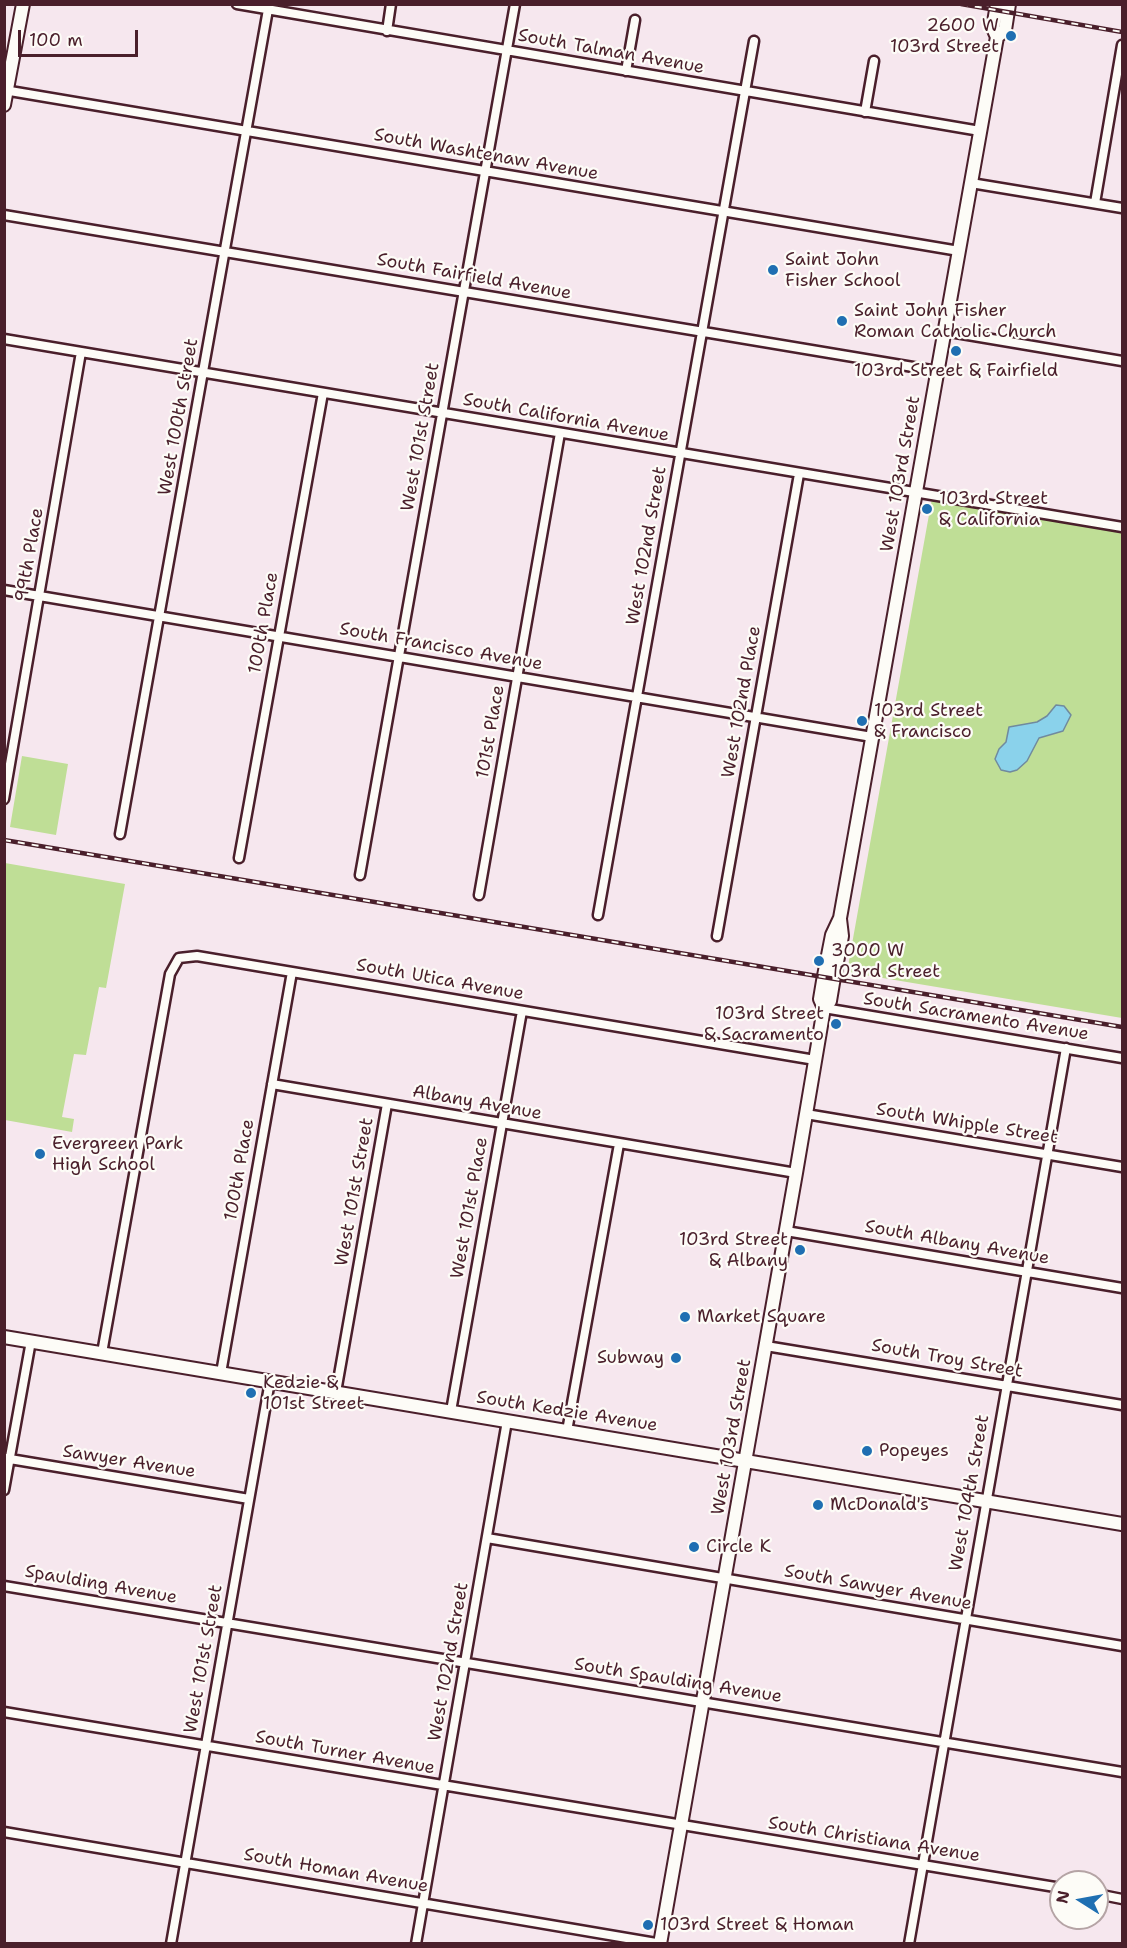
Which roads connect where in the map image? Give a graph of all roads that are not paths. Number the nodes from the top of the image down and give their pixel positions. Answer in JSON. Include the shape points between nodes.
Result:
{"nodes":[{"id":1,"x":22,"y":4,"type":"edge"},
{"id":2,"x":237,"y":4,"type":"edge"},
{"id":3,"x":391,"y":4,"type":"edge"},
{"id":4,"x":515,"y":4,"type":"edge"},
{"id":5,"x":997,"y":4,"type":"edge"},
{"id":6,"x":1009,"y":4,"type":"edge"},
{"id":7,"x":269,"y":7,"type":"edge"},
{"id":8,"x":635,"y":20,"type":"dead end"},
{"id":9,"x":387,"y":31,"type":"junction"},
{"id":10,"x":997,"y":37,"type":"junction"},
{"id":11,"x":754,"y":41,"type":"dead end"},
{"id":12,"x":1122,"y":45,"type":"edge"},
{"id":13,"x":506,"y":51,"type":"junction"},
{"id":14,"x":874,"y":61,"type":"dead end"},
{"id":15,"x":626,"y":71,"type":"junction"},
{"id":16,"x":6,"y":90,"type":"edge"},
{"id":17,"x":745,"y":91,"type":"junction"},
{"id":18,"x":4,"y":105,"type":"edge"},
{"id":19,"x":865,"y":112,"type":"junction"},
{"id":20,"x":246,"y":131,"type":"junction"},
{"id":21,"x":980,"y":131,"type":"junction"},
{"id":22,"x":485,"y":171,"type":"junction"},
{"id":23,"x":971,"y":183,"type":"junction"},
{"id":24,"x":1095,"y":203,"type":"junction"},
{"id":25,"x":1122,"y":208,"type":"edge"},
{"id":26,"x":724,"y":212,"type":"junction"},
{"id":27,"x":4,"y":215,"type":"edge"},
{"id":28,"x":959,"y":251,"type":"junction"},
{"id":29,"x":225,"y":252,"type":"junction"},
{"id":30,"x":463,"y":292,"type":"junction"},
{"id":31,"x":944,"y":331,"type":"junction"},
{"id":32,"x":702,"y":333,"type":"junction"},
{"id":33,"x":4,"y":339,"type":"edge"},
{"id":34,"x":81,"y":352,"type":"junction"},
{"id":35,"x":1122,"y":362,"type":"edge"},
{"id":36,"x":937,"y":371,"type":"junction"},
{"id":37,"x":204,"y":373,"type":"junction"},
{"id":38,"x":323,"y":393,"type":"junction"},
{"id":39,"x":442,"y":413,"type":"junction"},
{"id":40,"x":560,"y":433,"type":"junction"},
{"id":41,"x":681,"y":454,"type":"junction"},
{"id":42,"x":799,"y":474,"type":"junction"},
{"id":43,"x":916,"y":492,"type":"junction"},
{"id":44,"x":1122,"y":527,"type":"edge"},
{"id":45,"x":4,"y":590,"type":"edge"},
{"id":46,"x":40,"y":596,"type":"junction"},
{"id":47,"x":160,"y":616,"type":"junction"},
{"id":48,"x":278,"y":636,"type":"junction"},
{"id":49,"x":398,"y":657,"type":"junction"},
{"id":50,"x":517,"y":677,"type":"junction"},
{"id":51,"x":637,"y":697,"type":"junction"},
{"id":52,"x":756,"y":717,"type":"junction"},
{"id":53,"x":872,"y":737,"type":"junction"},
{"id":54,"x":4,"y":799,"type":"edge"},
{"id":55,"x":120,"y":834,"type":"dead end"},
{"id":56,"x":239,"y":858,"type":"dead end"},
{"id":57,"x":360,"y":875,"type":"dead end"},
{"id":58,"x":479,"y":895,"type":"dead end"},
{"id":59,"x":598,"y":915,"type":"dead end"},
{"id":60,"x":717,"y":936,"type":"dead end"},
{"id":61,"x":292,"y":972,"type":"junction"},
{"id":62,"x":824,"y":1008,"type":"junction"},
{"id":63,"x":522,"y":1011,"type":"junction"},
{"id":64,"x":1066,"y":1048,"type":"junction"},
{"id":65,"x":1122,"y":1058,"type":"edge"},
{"id":66,"x":815,"y":1060,"type":"junction"},
{"id":67,"x":272,"y":1084,"type":"junction"},
{"id":68,"x":387,"y":1104,"type":"junction"},
{"id":69,"x":806,"y":1114,"type":"junction"},
{"id":70,"x":501,"y":1124,"type":"junction"},
{"id":71,"x":619,"y":1144,"type":"junction"},
{"id":72,"x":1047,"y":1154,"type":"junction"},
{"id":73,"x":1122,"y":1167,"type":"edge"},
{"id":74,"x":796,"y":1173,"type":"junction"},
{"id":75,"x":786,"y":1231,"type":"junction"},
{"id":76,"x":1026,"y":1272,"type":"junction"},
{"id":77,"x":1122,"y":1288,"type":"edge"},
{"id":78,"x":4,"y":1337,"type":"edge"},
{"id":79,"x":31,"y":1341,"type":"junction"},
{"id":80,"x":766,"y":1346,"type":"junction"},
{"id":81,"x":102,"y":1353,"type":"junction"},
{"id":82,"x":221,"y":1373,"type":"junction"},
{"id":83,"x":270,"y":1381,"type":"junction"},
{"id":84,"x":1006,"y":1386,"type":"junction"},
{"id":85,"x":336,"y":1392,"type":"junction"},
{"id":86,"x":1122,"y":1405,"type":"edge"},
{"id":87,"x":451,"y":1411,"type":"junction"},
{"id":88,"x":507,"y":1421,"type":"junction"},
{"id":89,"x":567,"y":1431,"type":"junction"},
{"id":90,"x":7,"y":1459,"type":"edge"},
{"id":91,"x":746,"y":1461,"type":"junction"},
{"id":92,"x":4,"y":1490,"type":"edge"},
{"id":93,"x":249,"y":1498,"type":"junction"},
{"id":94,"x":986,"y":1501,"type":"junction"},
{"id":95,"x":1122,"y":1524,"type":"edge"},
{"id":96,"x":487,"y":1538,"type":"junction"},
{"id":97,"x":725,"y":1579,"type":"junction"},
{"id":98,"x":4,"y":1586,"type":"edge"},
{"id":99,"x":965,"y":1620,"type":"junction"},
{"id":100,"x":227,"y":1623,"type":"junction"},
{"id":101,"x":1122,"y":1646,"type":"edge"},
{"id":102,"x":465,"y":1663,"type":"junction"},
{"id":103,"x":703,"y":1702,"type":"junction"},
{"id":104,"x":4,"y":1712,"type":"edge"},
{"id":105,"x":944,"y":1742,"type":"junction"},
{"id":106,"x":206,"y":1746,"type":"junction"},
{"id":107,"x":1122,"y":1772,"type":"edge"},
{"id":108,"x":444,"y":1786,"type":"junction"},
{"id":109,"x":681,"y":1825,"type":"junction"},
{"id":110,"x":4,"y":1832,"type":"edge"},
{"id":111,"x":185,"y":1863,"type":"junction"},
{"id":112,"x":923,"y":1865,"type":"junction"},
{"id":113,"x":1049,"y":1886,"type":"edge"},
{"id":114,"x":423,"y":1903,"type":"junction"},
{"id":115,"x":661,"y":1943,"type":"edge"},
{"id":116,"x":171,"y":1944,"type":"edge"},
{"id":117,"x":416,"y":1944,"type":"edge"},
{"id":118,"x":909,"y":1944,"type":"edge"}],
"edges":[{"from":1,"to":16,"type":"main road"},
{"from":2,"to":7,"type":"street","name":"South Talman Avenue"},
{"from":3,"to":9,"type":"street"},
{"from":4,"to":13,"type":"street","name":"West 101st Street"},
{"from":5,"to":10,"type":"main road","name":"West 103rd Street","via":[[993,28]]},
{"from":6,"to":10,"type":"main road","name":"West 103rd Street","via":[[1005,30]]},
{"from":7,"to":9,"type":"street","name":"South Talman Avenue"},
{"from":7,"to":20,"type":"street","name":"West 100th Street"},
{"from":8,"to":15,"type":"street"},
{"from":9,"to":13,"type":"street","name":"South Talman Avenue"},
{"from":10,"to":21,"type":"main road","name":"West 103rd Street"},
{"from":11,"to":17,"type":"street","name":"West 102nd Street"},
{"from":12,"to":24,"type":"street"},
{"from":13,"to":15,"type":"street","name":"South Talman Avenue"},
{"from":13,"to":22,"type":"street","name":"West 101st Street"},
{"from":14,"to":19,"type":"street"},
{"from":15,"to":17,"type":"street","name":"South Talman Avenue"},
{"from":16,"to":18,"type":"main road"},
{"from":16,"to":20,"type":"street","name":"South Washtenaw Avenue"},
{"from":17,"to":19,"type":"street","name":"South Talman Avenue"},
{"from":17,"to":26,"type":"street","name":"West 102nd Street"},
{"from":19,"to":21,"type":"street","name":"South Talman Avenue"},
{"from":20,"to":22,"type":"street","name":"South Washtenaw Avenue"},
{"from":20,"to":29,"type":"street","name":"West 100th Street"},
{"from":21,"to":23,"type":"main road","name":"West 103rd Street"},
{"from":22,"to":26,"type":"street","name":"South Washtenaw Avenue"},
{"from":22,"to":30,"type":"street","name":"West 101st Street"},
{"from":23,"to":24,"type":"street"},
{"from":23,"to":28,"type":"main road","name":"West 103rd Street"},
{"from":24,"to":25,"type":"street"},
{"from":26,"to":28,"type":"street","name":"South Washtenaw Avenue"},
{"from":26,"to":32,"type":"street","name":"West 102nd Street"},
{"from":27,"to":29,"type":"street","name":"South Fairfield Avenue"},
{"from":28,"to":31,"type":"main road","name":"West 103rd Street"},
{"from":29,"to":30,"type":"street","name":"South Fairfield Avenue"},
{"from":29,"to":37,"type":"street","name":"West 100th Street"},
{"from":30,"to":32,"type":"street","name":"South Fairfield Avenue"},
{"from":30,"to":39,"type":"street","name":"West 101st Street"},
{"from":31,"to":35,"type":"street"},
{"from":31,"to":36,"type":"main road","name":"West 103rd Street"},
{"from":32,"to":36,"type":"street","name":"South Fairfield Avenue"},
{"from":32,"to":41,"type":"street","name":"West 102nd Street"},
{"from":33,"to":34,"type":"street","name":"South California Avenue"},
{"from":34,"to":37,"type":"street","name":"South California Avenue"},
{"from":34,"to":46,"type":"street","name":"99th Place"},
{"from":36,"to":43,"type":"main road","name":"West 103rd Street"},
{"from":37,"to":38,"type":"street","name":"South California Avenue"},
{"from":37,"to":47,"type":"street","name":"West 100th Street"},
{"from":38,"to":39,"type":"street","name":"South California Avenue"},
{"from":38,"to":48,"type":"street","name":"100th Place"},
{"from":39,"to":40,"type":"street","name":"South California Avenue"},
{"from":39,"to":49,"type":"street","name":"West 101st Street"},
{"from":40,"to":41,"type":"street","name":"South California Avenue"},
{"from":40,"to":50,"type":"street","name":"101st Place"},
{"from":41,"to":42,"type":"street","name":"South California Avenue"},
{"from":41,"to":51,"type":"street","name":"West 102nd Street"},
{"from":42,"to":43,"type":"street","name":"South California Avenue"},
{"from":42,"to":52,"type":"street","name":"West 102nd Place"},
{"from":43,"to":44,"type":"street","name":"South California Avenue"},
{"from":43,"to":53,"type":"main road","name":"West 103rd Street"},
{"from":45,"to":46,"type":"street","name":"South Francisco Avenue"},
{"from":46,"to":47,"type":"street","name":"South Francisco Avenue"},
{"from":46,"to":54,"type":"street","name":"99th Place"},
{"from":47,"to":48,"type":"street","name":"South Francisco Avenue"},
{"from":47,"to":55,"type":"street","name":"West 100th Street"},
{"from":48,"to":49,"type":"street","name":"South Francisco Avenue"},
{"from":48,"to":56,"type":"street","name":"100th Place"},
{"from":49,"to":50,"type":"street","name":"South Francisco Avenue"},
{"from":49,"to":57,"type":"street","name":"West 101st Street"},
{"from":50,"to":51,"type":"street","name":"South Francisco Avenue"},
{"from":50,"to":58,"type":"street","name":"101st Place"},
{"from":51,"to":52,"type":"street","name":"South Francisco Avenue"},
{"from":51,"to":59,"type":"street","name":"West 102nd Street"},
{"from":52,"to":53,"type":"street","name":"South Francisco Avenue"},
{"from":52,"to":60,"type":"street","name":"West 102nd Place"},
{"from":53,"to":62,"type":"main road","name":"West 103rd Street","via":[[840,918],[831,935],[820,999]]},
{"from":61,"to":63,"type":"street","name":"South Utica Avenue"},
{"from":61,"to":67,"type":"street","name":"100th Place"},
{"from":61,"to":81,"type":"street","name":"South Utica Avenue","via":[[197,956],[179,958],[170,975]]},
{"from":62,"to":64,"type":"street","name":"South Sacramento Avenue"},
{"from":62,"to":66,"type":"main road","name":"West 103rd Street"},
{"from":63,"to":66,"type":"street","name":"South Utica Avenue"},
{"from":63,"to":70,"type":"street","name":"West 101st Place"},
{"from":64,"to":65,"type":"street","name":"South Sacramento Avenue"},
{"from":64,"to":72,"type":"street","name":"West 104th Street"},
{"from":66,"to":69,"type":"main road","name":"West 103rd Street"},
{"from":67,"to":68,"type":"street","name":"Albany Avenue"},
{"from":67,"to":82,"type":"street","name":"100th Place"},
{"from":68,"to":70,"type":"street","name":"Albany Avenue"},
{"from":68,"to":85,"type":"street","name":"West 101st Street"},
{"from":69,"to":72,"type":"street","name":"South Whipple Street"},
{"from":69,"to":74,"type":"main road","name":"West 103rd Street"},
{"from":70,"to":71,"type":"street","name":"Albany Avenue"},
{"from":70,"to":87,"type":"street","name":"West 101st Place"},
{"from":71,"to":74,"type":"street","name":"Albany Avenue"},
{"from":71,"to":89,"type":"street"},
{"from":72,"to":73,"type":"street","name":"South Whipple Street"},
{"from":72,"to":76,"type":"street","name":"West 104th Street"},
{"from":74,"to":75,"type":"main road","name":"West 103rd Street"},
{"from":75,"to":76,"type":"street","name":"South Albany Avenue"},
{"from":75,"to":80,"type":"main road","name":"West 103rd Street"},
{"from":76,"to":77,"type":"street","name":"South Albany Avenue"},
{"from":76,"to":84,"type":"street","name":"West 104th Street"},
{"from":78,"to":79,"type":"main road","name":"South Kedzie Avenue"},
{"from":79,"to":81,"type":"main road","name":"South Kedzie Avenue"},
{"from":79,"to":90,"type":"street"},
{"from":80,"to":84,"type":"street","name":"South Troy Street"},
{"from":80,"to":91,"type":"main road","name":"West 103rd Street"},
{"from":81,"to":82,"type":"main road","name":"South Kedzie Avenue"},
{"from":82,"to":83,"type":"main road","name":"South Kedzie Avenue"},
{"from":83,"to":85,"type":"main road","name":"South Kedzie Avenue"},
{"from":83,"to":93,"type":"street","name":"West 101st Street"},
{"from":84,"to":86,"type":"street","name":"South Troy Street"},
{"from":84,"to":94,"type":"street","name":"West 104th Street"},
{"from":85,"to":87,"type":"main road","name":"South Kedzie Avenue"},
{"from":87,"to":88,"type":"main road","name":"South Kedzie Avenue"},
{"from":88,"to":89,"type":"main road","name":"South Kedzie Avenue"},
{"from":88,"to":96,"type":"street","name":"West 102nd Street"},
{"from":89,"to":91,"type":"main road","name":"South Kedzie Avenue"},
{"from":90,"to":92,"type":"street"},
{"from":90,"to":93,"type":"street","name":"Sawyer Avenue"},
{"from":91,"to":94,"type":"main road","name":"South Kedzie Avenue"},
{"from":91,"to":97,"type":"main road","name":"West 103rd Street"},
{"from":93,"to":100,"type":"street","name":"West 101st Street"},
{"from":94,"to":95,"type":"main road","name":"South Kedzie Avenue"},
{"from":94,"to":99,"type":"street","name":"West 104th Street"},
{"from":96,"to":97,"type":"street","name":"South Sawyer Avenue"},
{"from":96,"to":102,"type":"street","name":"West 102nd Street"},
{"from":97,"to":99,"type":"street","name":"South Sawyer Avenue"},
{"from":97,"to":103,"type":"main road","name":"West 103rd Street"},
{"from":98,"to":100,"type":"street","name":"Spaulding Avenue"},
{"from":99,"to":101,"type":"street","name":"South Sawyer Avenue"},
{"from":99,"to":105,"type":"street","name":"West 104th Street"},
{"from":100,"to":102,"type":"street","name":"South Spaulding Avenue"},
{"from":100,"to":106,"type":"street","name":"West 101st Street"},
{"from":102,"to":103,"type":"street","name":"South Spaulding Avenue"},
{"from":102,"to":108,"type":"street","name":"West 102nd Street"},
{"from":103,"to":105,"type":"street","name":"South Spaulding Avenue"},
{"from":103,"to":109,"type":"main road","name":"West 103rd Street"},
{"from":104,"to":106,"type":"street","name":"South Turner Avenue"},
{"from":105,"to":107,"type":"street","name":"South Spaulding Avenue"},
{"from":105,"to":112,"type":"street","name":"West 104th Street"},
{"from":106,"to":108,"type":"street","name":"South Turner Avenue"},
{"from":106,"to":111,"type":"street","name":"West 101st Street"},
{"from":108,"to":109,"type":"street","name":"South Turner Avenue"},
{"from":108,"to":114,"type":"street","name":"West 102nd Street"},
{"from":109,"to":112,"type":"street","name":"South Christiana Avenue"},
{"from":109,"to":115,"type":"main road","name":"West 103rd Street"},
{"from":110,"to":111,"type":"street","name":"South Homan Avenue"},
{"from":111,"to":114,"type":"street","name":"South Homan Avenue"},
{"from":111,"to":116,"type":"street","name":"West 101st Street"},
{"from":112,"to":113,"type":"street","name":"South Christiana Avenue"},
{"from":112,"to":118,"type":"street","name":"West 104th Street"},
{"from":114,"to":115,"type":"street","name":"South Homan Avenue"},
{"from":114,"to":117,"type":"street","name":"West 102nd Street"}]}
